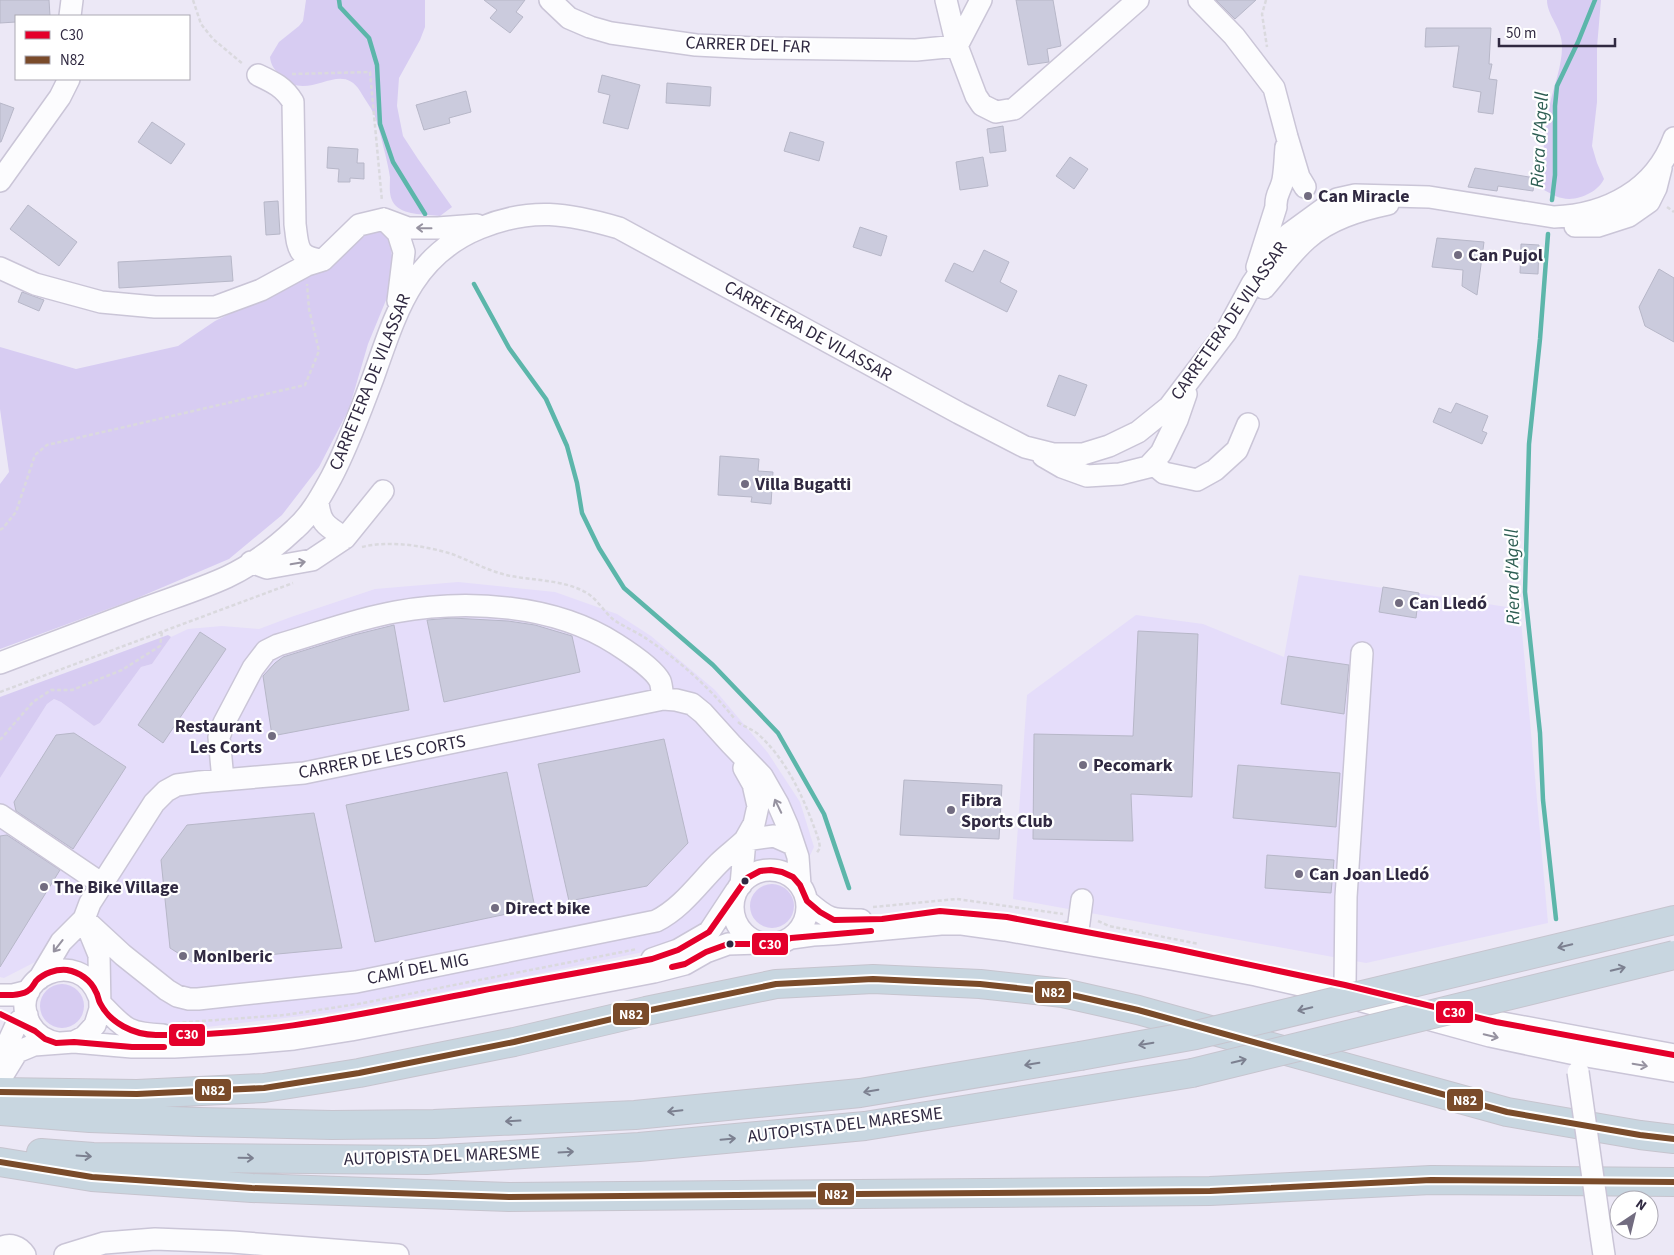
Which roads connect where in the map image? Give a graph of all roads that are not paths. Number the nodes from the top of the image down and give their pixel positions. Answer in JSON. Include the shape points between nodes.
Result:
{"nodes":[{"id":1,"x":72,"y":0,"type":"edge"},
{"id":2,"x":550,"y":0,"type":"edge"},
{"id":3,"x":946,"y":0,"type":"edge"},
{"id":4,"x":981,"y":0,"type":"edge"},
{"id":5,"x":1138,"y":0,"type":"edge"},
{"id":6,"x":1200,"y":0,"type":"edge"},
{"id":7,"x":70,"y":15,"type":"edge"},
{"id":8,"x":957,"y":46,"type":"junction"},
{"id":9,"x":258,"y":75,"type":"road end"},
{"id":10,"x":68,"y":80,"type":"edge"},
{"id":11,"x":1287,"y":137,"type":"junction"},
{"id":12,"x":1674,"y":138,"type":"edge"},
{"id":13,"x":0,"y":181,"type":"edge"},
{"id":14,"x":1429,"y":197,"type":"junction"},
{"id":15,"x":1278,"y":198,"type":"junction"},
{"id":16,"x":1318,"y":201,"type":"junction"},
{"id":17,"x":1381,"y":206,"type":"junction"},
{"id":18,"x":384,"y":219,"type":"junction"},
{"id":19,"x":490,"y":224,"type":"junction"},
{"id":20,"x":315,"y":263,"type":"junction"},
{"id":21,"x":0,"y":268,"type":"edge"},
{"id":22,"x":1256,"y":289,"type":"junction"},
{"id":23,"x":397,"y":310,"type":"junction"},
{"id":24,"x":1192,"y":377,"type":"junction"},
{"id":25,"x":1248,"y":424,"type":"dead end"},
{"id":26,"x":1025,"y":447,"type":"junction"},
{"id":27,"x":1152,"y":463,"type":"junction"},
{"id":28,"x":383,"y":491,"type":"dead end"},
{"id":29,"x":318,"y":502,"type":"junction"},
{"id":30,"x":352,"y":543,"type":"junction"},
{"id":31,"x":251,"y":562,"type":"junction"},
{"id":32,"x":1362,"y":653,"type":"dead end"},
{"id":33,"x":0,"y":663,"type":"edge"},
{"id":34,"x":663,"y":699,"type":"junction"},
{"id":35,"x":731,"y":744,"type":"junction"},
{"id":36,"x":223,"y":780,"type":"junction"},
{"id":37,"x":0,"y":815,"type":"edge"},
{"id":38,"x":745,"y":840,"type":"junction"},
{"id":39,"x":792,"y":844,"type":"junction"},
{"id":40,"x":102,"y":884,"type":"junction"},
{"id":41,"x":739,"y":888,"type":"junction"},
{"id":42,"x":804,"y":893,"type":"junction"},
{"id":43,"x":1082,"y":900,"type":"dead end"},
{"id":44,"x":84,"y":919,"type":"junction"},
{"id":45,"x":1674,"y":920,"type":"edge"},
{"id":46,"x":1078,"y":930,"type":"junction"},
{"id":47,"x":791,"y":938,"type":"junction"},
{"id":48,"x":1054,"y":938,"type":"junction"},
{"id":49,"x":760,"y":943,"type":"junction"},
{"id":50,"x":1674,"y":955,"type":"edge"},
{"id":51,"x":34,"y":985,"type":"junction"},
{"id":52,"x":1345,"y":985,"type":"junction"},
{"id":53,"x":0,"y":995,"type":"edge"},
{"id":54,"x":99,"y":1000,"type":"junction"},
{"id":55,"x":20,"y":1021,"type":"edge"},
{"id":56,"x":1525,"y":1028,"type":"junction"},
{"id":57,"x":68,"y":1043,"type":"junction"},
{"id":58,"x":1626,"y":1046,"type":"junction"},
{"id":59,"x":1674,"y":1055,"type":"edge"},
{"id":60,"x":1576,"y":1063,"type":"junction"},
{"id":61,"x":0,"y":1069,"type":"edge"},
{"id":62,"x":1674,"y":1071,"type":"edge"},
{"id":63,"x":0,"y":1111,"type":"edge"},
{"id":64,"x":1674,"y":1139,"type":"edge"},
{"id":65,"x":0,"y":1150,"type":"edge"},
{"id":66,"x":0,"y":1162,"type":"edge"},
{"id":67,"x":1674,"y":1182,"type":"edge"},
{"id":68,"x":1602,"y":1245,"type":"edge"},
{"id":69,"x":65,"y":1255,"type":"edge"},
{"id":70,"x":398,"y":1255,"type":"edge"}],
"edges":[{"from":1,"to":7,"type":"street"},
{"from":2,"to":8,"type":"street","name":"CARRER DEL FAR","via":[[569,18],[590,27],[696,45],[916,50]]},
{"from":3,"to":8,"type":"street"},
{"from":4,"to":8,"type":"street"},
{"from":5,"to":8,"type":"street","via":[[1014,109],[996,112],[982,105]]},
{"from":6,"to":11,"type":"street","via":[[1234,36],[1274,88]]},
{"from":9,"to":20,"type":"street","via":[[279,85],[293,102],[294,224],[300,252]]},
{"from":10,"to":13,"type":"street","via":[[60,97]]},
{"from":11,"to":15,"type":"street"},
{"from":11,"to":16,"type":"street","via":[[1299,177]]},
{"from":12,"to":14,"type":"street","name":"CARRETERA DE VILASSAR","via":[[1668,155],[1654,174],[1631,194],[1613,205],[1583,214],[1554,217]]},
{"from":14,"to":16,"type":"street","name":"CARRETERA DE VILASSAR","via":[[1355,195]]},
{"from":14,"to":17,"type":"street"},
{"from":15,"to":16,"type":"street","via":[[1286,184],[1296,182]]},
{"from":15,"to":16,"type":"street","via":[[1285,213],[1300,218]]},
{"from":15,"to":22,"type":"street"},
{"from":16,"to":17,"type":"street"},
{"from":16,"to":22,"type":"street","name":"CARRETERA DE VILASSAR","via":[[1271,256]]},
{"from":17,"to":22,"type":"street","via":[[1359,210],[1308,238]]},
{"from":19,"to":18,"type":"street","one_way":true,"via":[[408,228]]},
{"from":18,"to":20,"type":"street","via":[[359,225]]},
{"from":18,"to":23,"type":"street","via":[[398,233],[404,252]]},
{"from":19,"to":23,"type":"street","name":"CARRETERA DE VILASSAR","via":[[462,235],[435,256],[413,281]]},
{"from":19,"to":26,"type":"street","name":"CARRETERA DE VILASSAR","via":[[523,215],[559,214],[619,228],[894,387]]},
{"from":20,"to":21,"type":"street","via":[[261,290],[215,306],[155,307],[101,302],[34,284]]},
{"from":22,"to":24,"type":"street","name":"CARRETERA DE VILASSAR"},
{"from":23,"to":29,"type":"street","name":"CARRETERA DE VILASSAR","via":[[347,447]]},
{"from":24,"to":26,"type":"street","name":"CARRETERA DE VILASSAR","via":[[1169,407],[1138,432],[1109,446],[1083,454],[1052,454]]},
{"from":24,"to":27,"type":"street","via":[[1162,453]]},
{"from":25,"to":27,"type":"street","via":[[1237,450],[1215,470],[1197,480],[1164,473]]},
{"from":26,"to":27,"type":"street","via":[[1087,476],[1120,474]]},
{"from":28,"to":30,"type":"street"},
{"from":29,"to":30,"type":"street","via":[[319,516],[329,528]]},
{"from":29,"to":31,"type":"street","name":"CARRETERA DE VILASSAR","via":[[297,528]]},
{"from":31,"to":30,"type":"street","one_way":true,"via":[[267,568],[312,560]]},
{"from":31,"to":33,"type":"street","name":"CARRETERA DE VILASSAR","via":[[227,576]]},
{"from":32,"to":52,"type":"street","via":[[1346,897]]},
{"from":34,"to":35,"type":"street","name":"CARRER DE LES CORTS","via":[[692,704]]},
{"from":34,"to":36,"type":"street","name":"CARRER DE LES CORTS","via":[[304,774]]},
{"from":34,"to":36,"type":"street","via":[[660,680],[647,666],[606,637],[574,622],[511,607],[472,606],[395,612],[361,619],[266,651],[253,668],[219,737]]},
{"from":35,"to":38,"type":"street","via":[[753,784],[758,806],[754,824]]},
{"from":39,"to":35,"type":"street","one_way":true,"via":[[778,804],[762,776]]},
{"from":36,"to":40,"type":"street","name":"CARRER DE LES CORTS","via":[[177,785],[166,791],[154,803]]},
{"from":37,"to":40,"type":"street"},
{"from":38,"to":39,"type":"street","via":[[774,836]]},
{"from":38,"to":41,"type":"street"},
{"from":38,"to":44,"type":"street","name":"CAMÍ DEL MIG","via":[[678,906],[656,921],[319,987],[198,999],[177,996],[123,955]]},
{"from":39,"to":42,"type":"street","via":[[798,857]]},
{"from":40,"to":44,"type":"street","name":"CARRER DE LES CORTS"},
{"from":41,"to":42,"type":"street","via":[[753,874],[771,870],[793,877]]},
{"from":41,"to":49,"type":"street","via":[[733,904],[734,916],[746,935]]},
{"from":41,"to":54,"type":"street","name":"CAMÍ DEL MIG","via":[[708,932],[695,942],[652,959],[350,1017],[266,1029],[143,1034],[119,1024]]},
{"from":42,"to":46,"type":"street","via":[[820,912],[834,920],[882,919],[940,911],[1007,917]]},
{"from":42,"to":47,"type":"street","via":[[806,919]]},
{"from":43,"to":46,"type":"street"},
{"from":44,"to":51,"type":"street","one_way":true,"via":[[60,942]]},
{"from":44,"to":54,"type":"street","via":[[99,955]]},
{"from":45,"to":63,"type":"highway","name":"AUTOPISTA DEL MARESME","one_way":true,"bridge":true,"via":[[1196,1035],[860,1093],[616,1116],[434,1124],[199,1122]]},
{"from":46,"to":48,"type":"street"},
{"from":46,"to":52,"type":"street"},
{"from":47,"to":48,"type":"street","via":[[941,924],[962,924]]},
{"from":47,"to":49,"type":"street","via":[[776,944]]},
{"from":48,"to":60,"type":"street","one_way":true,"via":[[1309,987]]},
{"from":49,"to":57,"type":"street","via":[[728,944],[685,964],[654,972],[303,1037],[248,1044],[174,1047]]},
{"from":65,"to":50,"type":"highway","name":"AUTOPISTA DEL MARESME","one_way":true,"bridge":true,"via":[[93,1157],[427,1160],[639,1148],[865,1126],[1192,1073]]},
{"from":51,"to":53,"type":"street","via":[[13,994]]},
{"from":51,"to":54,"type":"street","via":[[54,971],[76,972],[90,982]]},
{"from":51,"to":55,"type":"street"},
{"from":52,"to":56,"type":"street"},
{"from":54,"to":57,"type":"street","via":[[98,1020],[92,1030]]},
{"from":55,"to":57,"type":"street","via":[[44,1039]]},
{"from":55,"to":61,"type":"street","via":[[7,1045]]},
{"from":56,"to":58,"type":"street"},
{"from":56,"to":60,"type":"street","via":[[1567,1044]]},
{"from":57,"to":61,"type":"street","via":[[34,1045],[18,1052],[1,1078]]},
{"from":58,"to":59,"type":"street"},
{"from":58,"to":60,"type":"street","via":[[1587,1048]]},
{"from":60,"to":62,"type":"street","one_way":true},
{"from":60,"to":68,"type":"street","bridge":true},
{"from":61,"to":64,"type":"highway","via":[[137,1094],[264,1088],[514,1042],[776,984],[873,979],[980,984],[1062,993],[1138,1010],[1507,1112]]},
{"from":66,"to":67,"type":"highway","via":[[92,1177],[252,1188],[509,1197],[1210,1191],[1430,1180]]},
{"from":69,"to":70,"type":"street","via":[[104,1243],[155,1239]]}]}
